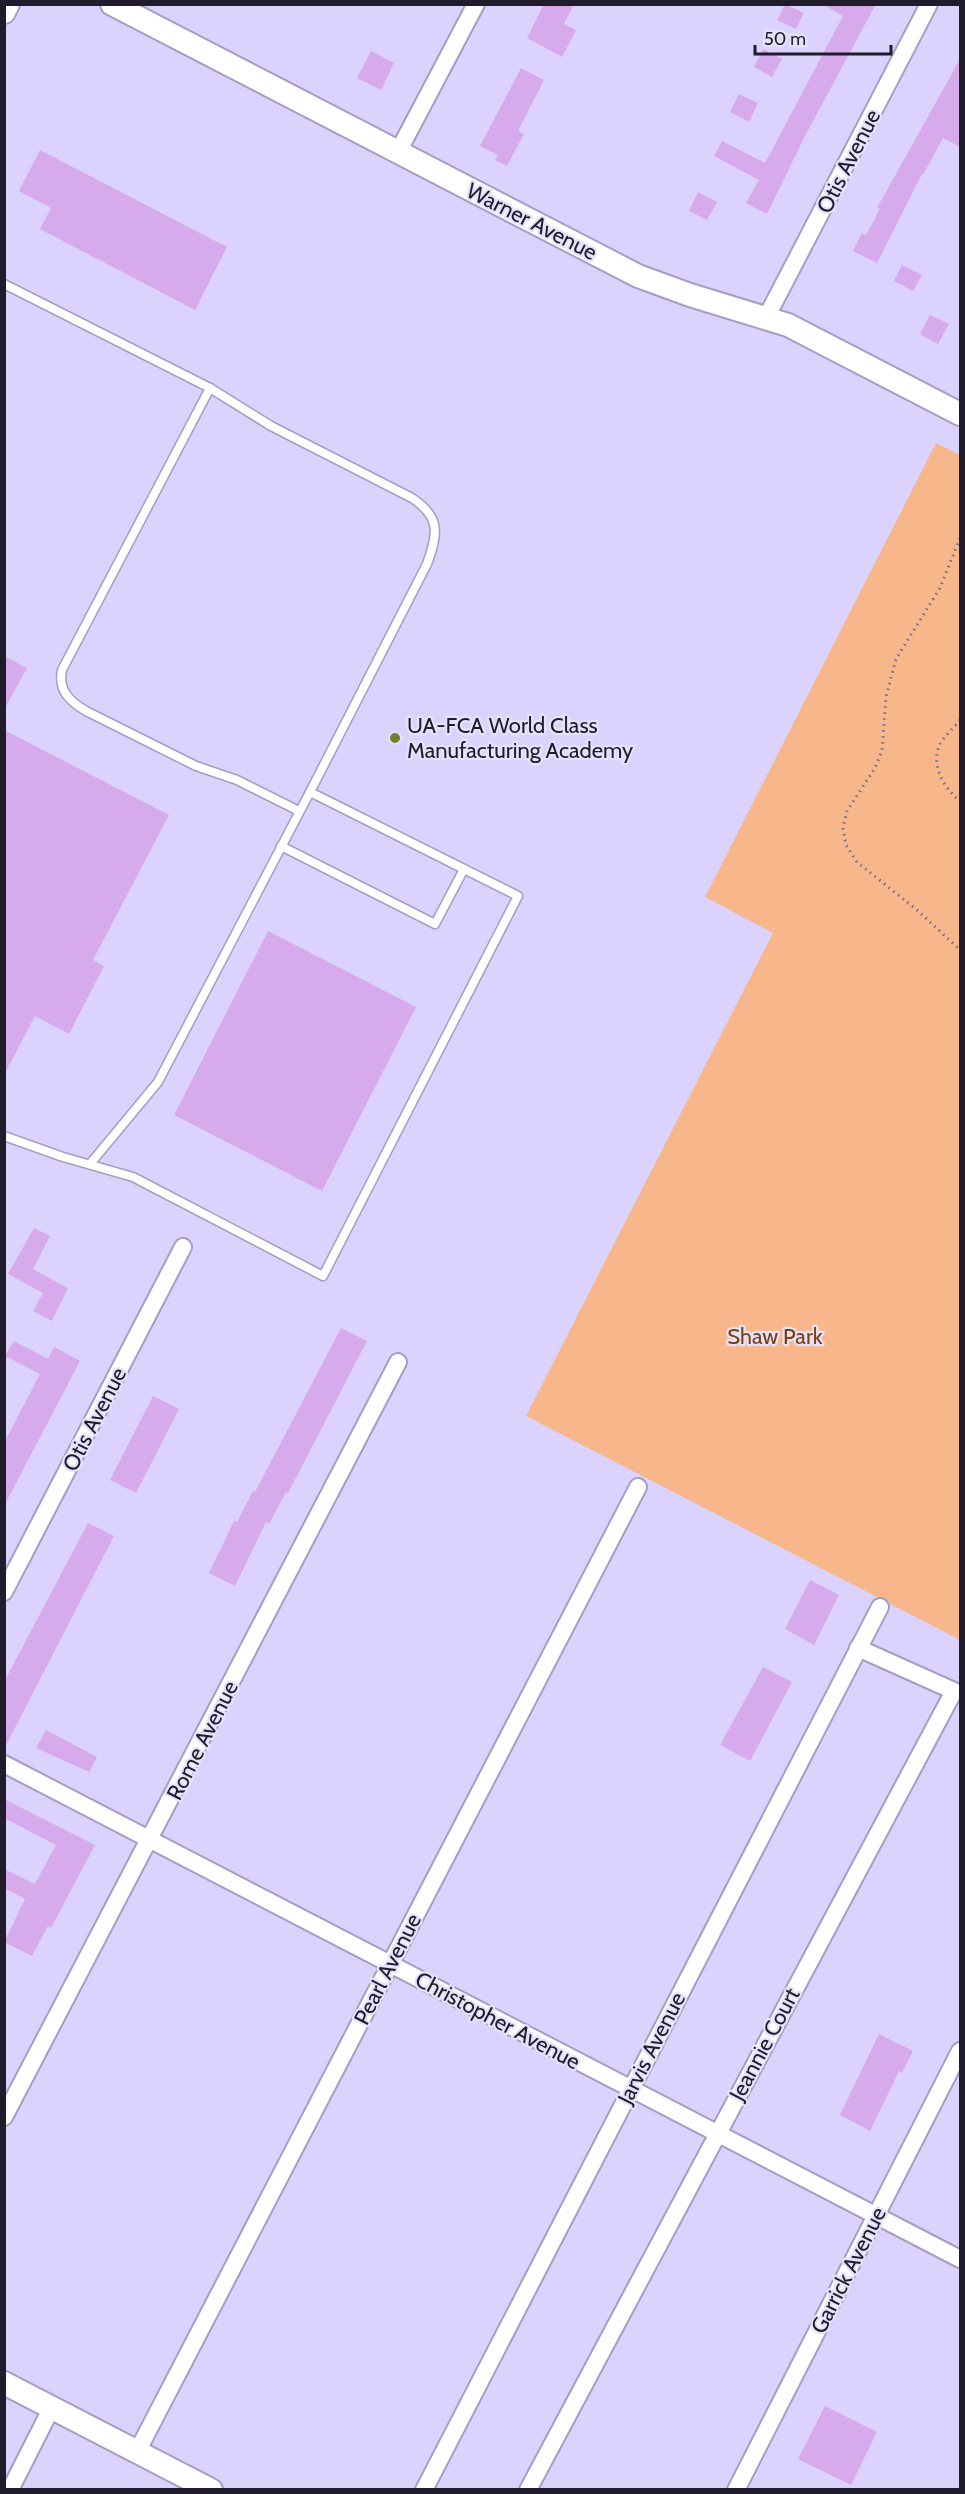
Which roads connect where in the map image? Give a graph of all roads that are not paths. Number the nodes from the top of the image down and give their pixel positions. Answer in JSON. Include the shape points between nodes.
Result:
{"nodes":[{"id":1,"x":9,"y":4,"type":"edge"},
{"id":2,"x":112,"y":4,"type":"edge"},
{"id":3,"x":476,"y":4,"type":"edge"},
{"id":4,"x":929,"y":4,"type":"edge"},
{"id":5,"x":138,"y":10,"type":"edge"},
{"id":6,"x":4,"y":12,"type":"edge"},
{"id":7,"x":398,"y":152,"type":"junction"},
{"id":8,"x":4,"y":284,"type":"edge"},
{"id":9,"x":766,"y":318,"type":"junction"},
{"id":10,"x":210,"y":388,"type":"junction"},
{"id":11,"x":960,"y":414,"type":"edge"},
{"id":12,"x":310,"y":792,"type":"junction"},
{"id":13,"x":299,"y":811,"type":"junction"},
{"id":14,"x":281,"y":846,"type":"junction"},
{"id":15,"x":464,"y":869,"type":"junction"},
{"id":16,"x":4,"y":1136,"type":"edge"},
{"id":17,"x":90,"y":1164,"type":"junction"},
{"id":18,"x":183,"y":1247,"type":"dead end"},
{"id":19,"x":398,"y":1362,"type":"dead end"},
{"id":20,"x":638,"y":1487,"type":"dead end"},
{"id":21,"x":4,"y":1592,"type":"edge"},
{"id":22,"x":879,"y":1607,"type":"dead end"},
{"id":23,"x":858,"y":1648,"type":"junction"},
{"id":24,"x":4,"y":1764,"type":"edge"},
{"id":25,"x":150,"y":1838,"type":"junction"},
{"id":26,"x":390,"y":1963,"type":"junction"},
{"id":27,"x":960,"y":2051,"type":"edge"},
{"id":28,"x":630,"y":2089,"type":"junction"},
{"id":29,"x":4,"y":2117,"type":"edge"},
{"id":30,"x":717,"y":2133,"type":"junction"},
{"id":31,"x":876,"y":2215,"type":"junction"},
{"id":32,"x":960,"y":2259,"type":"edge"},
{"id":33,"x":4,"y":2383,"type":"edge"},
{"id":34,"x":52,"y":2408,"type":"junction"},
{"id":35,"x":137,"y":2452,"type":"junction"},
{"id":36,"x":10,"y":2490,"type":"edge"},
{"id":37,"x":211,"y":2490,"type":"edge"},
{"id":38,"x":424,"y":2490,"type":"edge"},
{"id":39,"x":528,"y":2490,"type":"edge"},
{"id":40,"x":736,"y":2490,"type":"edge"}],
"edges":[{"from":1,"to":6,"type":"street"},
{"from":2,"to":5,"type":"street","name":"Warner Avenue"},
{"from":3,"to":7,"type":"street"},
{"from":4,"to":9,"type":"street","name":"Otis Avenue"},
{"from":5,"to":7,"type":"street","name":"Warner Avenue"},
{"from":7,"to":9,"type":"street","name":"Warner Avenue","via":[[638,276]]},
{"from":8,"to":10,"type":"lane"},
{"from":9,"to":11,"type":"street","name":"Warner Avenue"},
{"from":10,"to":12,"type":"lane","via":[[271,426],[412,498],[427,509],[435,525],[427,564]]},
{"from":10,"to":13,"type":"lane","via":[[62,670],[62,688],[74,704],[86,711],[196,766],[237,780]]},
{"from":12,"to":13,"type":"lane"},
{"from":12,"to":15,"type":"lane"},
{"from":13,"to":14,"type":"lane"},
{"from":14,"to":15,"type":"lane","via":[[435,924]]},
{"from":14,"to":17,"type":"lane","via":[[158,1082]]},
{"from":15,"to":17,"type":"lane","via":[[518,896],[323,1275],[133,1177]]},
{"from":16,"to":17,"type":"lane"},
{"from":18,"to":21,"type":"street","name":"Otis Avenue"},
{"from":19,"to":25,"type":"street","name":"Rome Avenue"},
{"from":20,"to":26,"type":"street","name":"Pearl Avenue"},
{"from":22,"to":23,"type":"street","name":"Jarvis Avenue"},
{"from":23,"to":28,"type":"street","name":"Jarvis Avenue"},
{"from":23,"to":30,"type":"street","name":"Jeannie Court","via":[[954,1691]]},
{"from":24,"to":25,"type":"street","name":"Christopher Avenue"},
{"from":25,"to":26,"type":"street","name":"Christopher Avenue"},
{"from":25,"to":29,"type":"street","name":"Rome Avenue"},
{"from":26,"to":28,"type":"street","name":"Christopher Avenue"},
{"from":26,"to":35,"type":"street","name":"Pearl Avenue"},
{"from":27,"to":31,"type":"street","name":"Garrick Avenue"},
{"from":28,"to":30,"type":"street","name":"Christopher Avenue"},
{"from":28,"to":38,"type":"street","name":"Jarvis Avenue"},
{"from":30,"to":31,"type":"street","name":"Christopher Avenue"},
{"from":30,"to":39,"type":"street","name":"Jeannie Court"},
{"from":31,"to":32,"type":"street","name":"Christopher Avenue"},
{"from":31,"to":40,"type":"street","name":"Garrick Avenue"},
{"from":33,"to":34,"type":"street"},
{"from":34,"to":35,"type":"street"},
{"from":34,"to":36,"type":"street"},
{"from":35,"to":37,"type":"street"}]}
